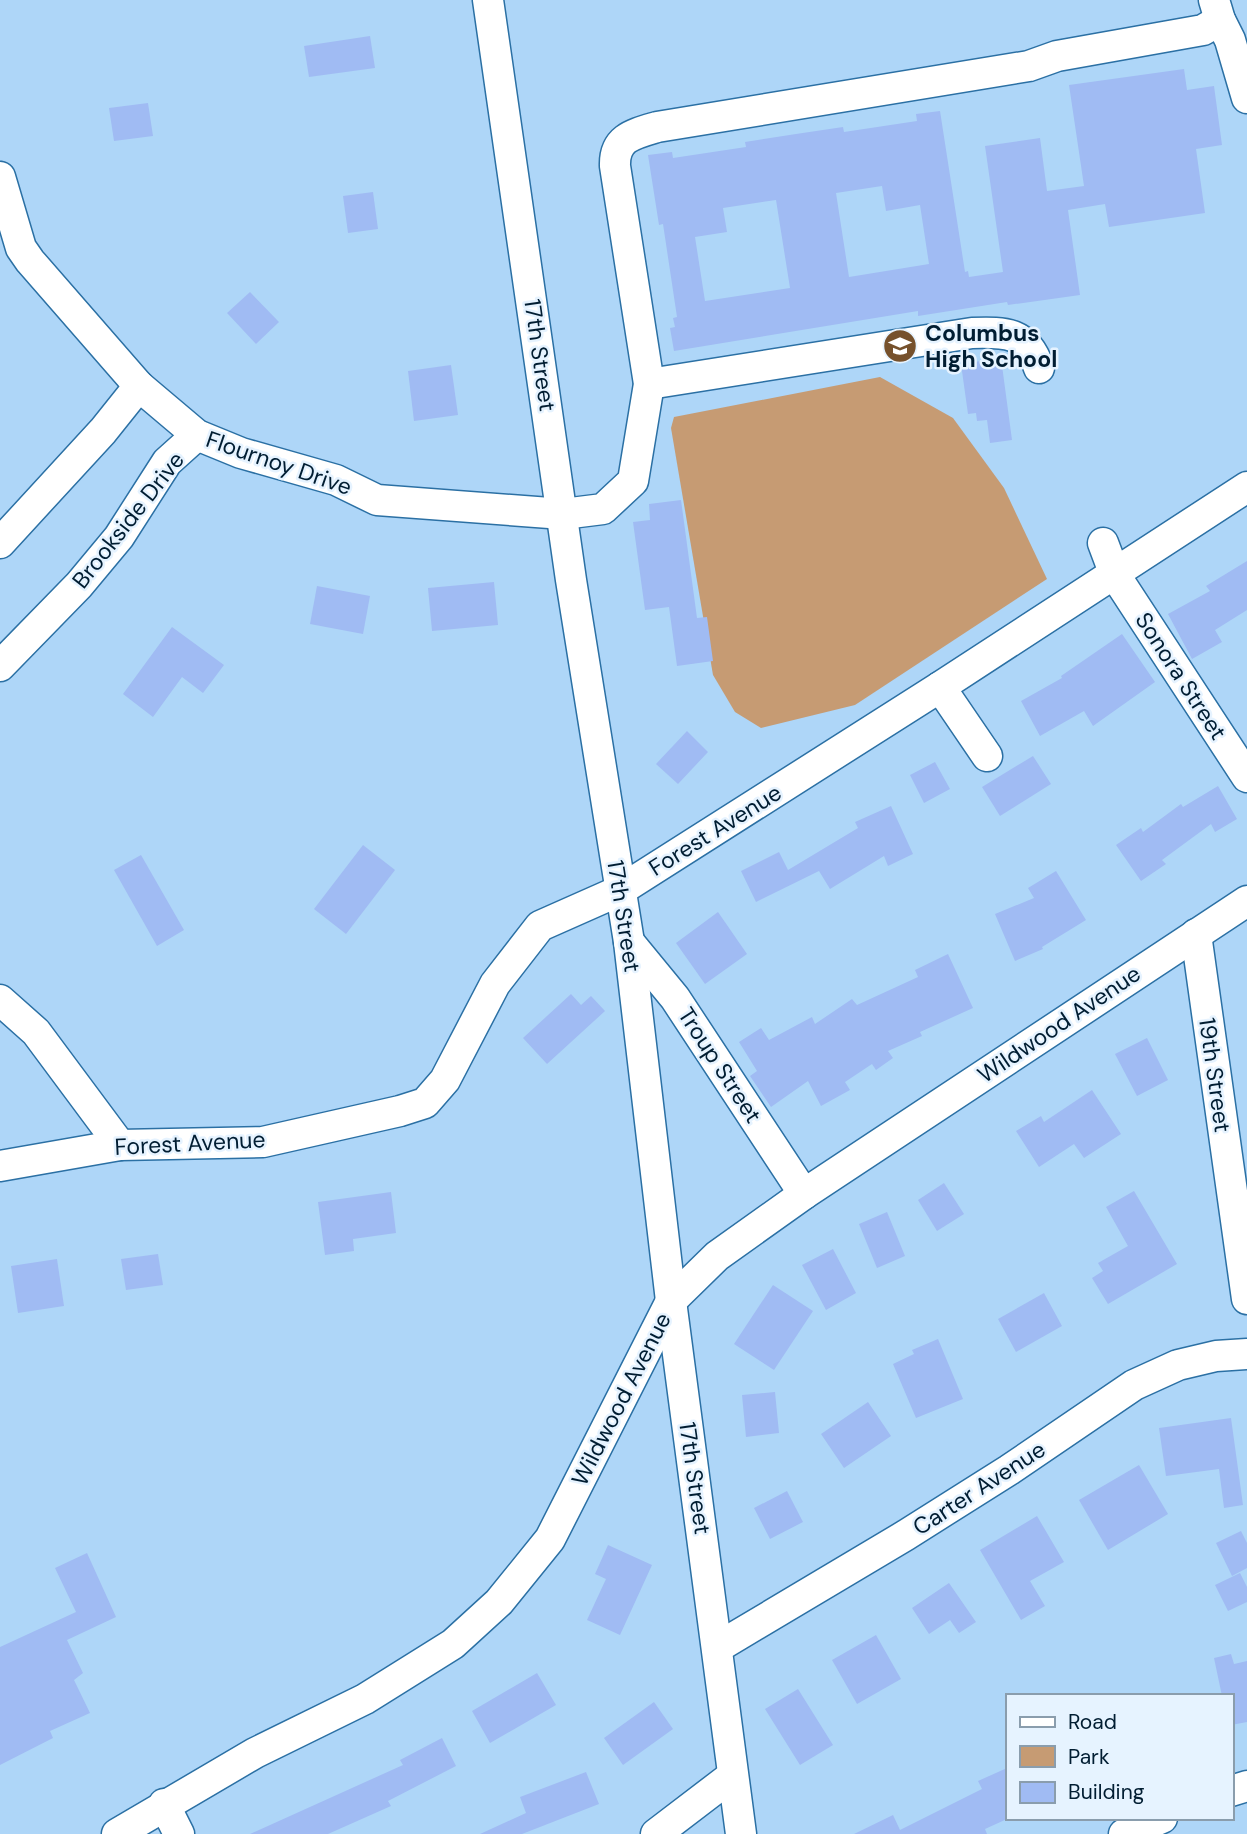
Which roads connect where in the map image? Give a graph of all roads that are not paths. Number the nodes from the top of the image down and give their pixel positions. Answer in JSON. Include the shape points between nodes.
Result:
{"nodes":[{"id":1,"x":488,"y":0,"type":"edge"},
{"id":2,"x":1217,"y":10,"type":"edge"},
{"id":3,"x":1247,"y":98,"type":"edge"},
{"id":4,"x":0,"y":177,"type":"edge"},
{"id":5,"x":11,"y":247,"type":"edge"},
{"id":6,"x":1039,"y":368,"type":"dead end"},
{"id":7,"x":649,"y":384,"type":"junction"},
{"id":8,"x":139,"y":386,"type":"junction"},
{"id":9,"x":197,"y":435,"type":"junction"},
{"id":10,"x":1247,"y":487,"type":"edge"},
{"id":11,"x":563,"y":514,"type":"junction"},
{"id":12,"x":0,"y":543,"type":"edge"},
{"id":13,"x":1103,"y":543,"type":"dead end"},
{"id":14,"x":1115,"y":575,"type":"junction"},
{"id":15,"x":0,"y":666,"type":"edge"},
{"id":16,"x":940,"y":687,"type":"junction"},
{"id":17,"x":987,"y":755,"type":"dead end"},
{"id":18,"x":1247,"y":777,"type":"edge"},
{"id":19,"x":620,"y":891,"type":"junction"},
{"id":20,"x":1247,"y":901,"type":"edge"},
{"id":21,"x":1196,"y":934,"type":"junction"},
{"id":22,"x":629,"y":942,"type":"junction"},
{"id":23,"x":0,"y":1000,"type":"edge"},
{"id":24,"x":120,"y":1145,"type":"junction"},
{"id":25,"x":0,"y":1166,"type":"edge"},
{"id":26,"x":804,"y":1194,"type":"junction"},
{"id":27,"x":1247,"y":1299,"type":"edge"},
{"id":28,"x":671,"y":1301,"type":"junction"},
{"id":29,"x":1247,"y":1354,"type":"edge"},
{"id":30,"x":718,"y":1647,"type":"junction"},
{"id":31,"x":732,"y":1776,"type":"junction"},
{"id":32,"x":164,"y":1804,"type":"junction"},
{"id":33,"x":1157,"y":1820,"type":"edge"},
{"id":34,"x":117,"y":1834,"type":"edge"},
{"id":35,"x":179,"y":1834,"type":"edge"},
{"id":36,"x":656,"y":1834,"type":"edge"},
{"id":37,"x":741,"y":1834,"type":"edge"},
{"id":38,"x":1124,"y":1834,"type":"edge"}],
"edges":[{"from":1,"to":11,"type":"street","name":"17th Street"},
{"from":2,"to":3,"type":"street"},
{"from":2,"to":7,"type":"street","name":"Flournoy Drive","via":[[1203,30],[1058,56],[1029,66],[657,127],[623,141],[615,153],[615,166]]},
{"from":4,"to":5,"type":"street","name":"Flournoy Drive"},
{"from":5,"to":8,"type":"street","name":"Flournoy Drive","via":[[30,261]]},
{"from":6,"to":7,"type":"street","via":[[1032,349],[1017,336],[991,332]]},
{"from":7,"to":11,"type":"street","name":"Flournoy Drive","via":[[633,481],[603,509]]},
{"from":8,"to":9,"type":"street","name":"Flournoy Drive"},
{"from":8,"to":12,"type":"street"},
{"from":9,"to":11,"type":"street","name":"Flournoy Drive","via":[[241,453],[336,480],[377,500]]},
{"from":9,"to":15,"type":"street","name":"Brookside Drive","via":[[167,462],[119,537],[79,585]]},
{"from":10,"to":14,"type":"street","name":"Forest Avenue"},
{"from":11,"to":19,"type":"street","name":"17th Street"},
{"from":13,"to":14,"type":"street","name":"Sonora Street"},
{"from":14,"to":16,"type":"street","name":"Forest Avenue"},
{"from":14,"to":18,"type":"street","name":"Sonora Street"},
{"from":16,"to":17,"type":"street"},
{"from":16,"to":19,"type":"street","name":"Forest Avenue"},
{"from":19,"to":22,"type":"street","name":"17th Street"},
{"from":19,"to":24,"type":"street","name":"Forest Avenue","via":[[540,926],[495,984],[445,1080],[425,1103],[263,1142]]},
{"from":20,"to":21,"type":"street","name":"Wildwood Avenue"},
{"from":21,"to":26,"type":"street","name":"Wildwood Avenue"},
{"from":21,"to":27,"type":"street","name":"19th Street"},
{"from":22,"to":26,"type":"street","name":"Troup Street","via":[[675,998]]},
{"from":22,"to":28,"type":"street","name":"17th Street"},
{"from":23,"to":24,"type":"street","via":[[36,1032]]},
{"from":24,"to":25,"type":"street","name":"Forest Avenue"},
{"from":26,"to":28,"type":"street","name":"Wildwood Avenue","via":[[717,1256]]},
{"from":28,"to":30,"type":"street","name":"17th Street"},
{"from":28,"to":32,"type":"street","name":"Wildwood Avenue","via":[[550,1539],[499,1602],[453,1644],[365,1699]]},
{"from":29,"to":30,"type":"street","name":"Carter Avenue","via":[[1178,1365],[1134,1385],[906,1535]]},
{"from":30,"to":31,"type":"street","name":"17th Street"},
{"from":31,"to":36,"type":"street"},
{"from":31,"to":37,"type":"street","name":"17th Street"},
{"from":32,"to":34,"type":"street","name":"Wildwood Avenue"},
{"from":32,"to":35,"type":"street"},
{"from":33,"to":38,"type":"street"}]}
